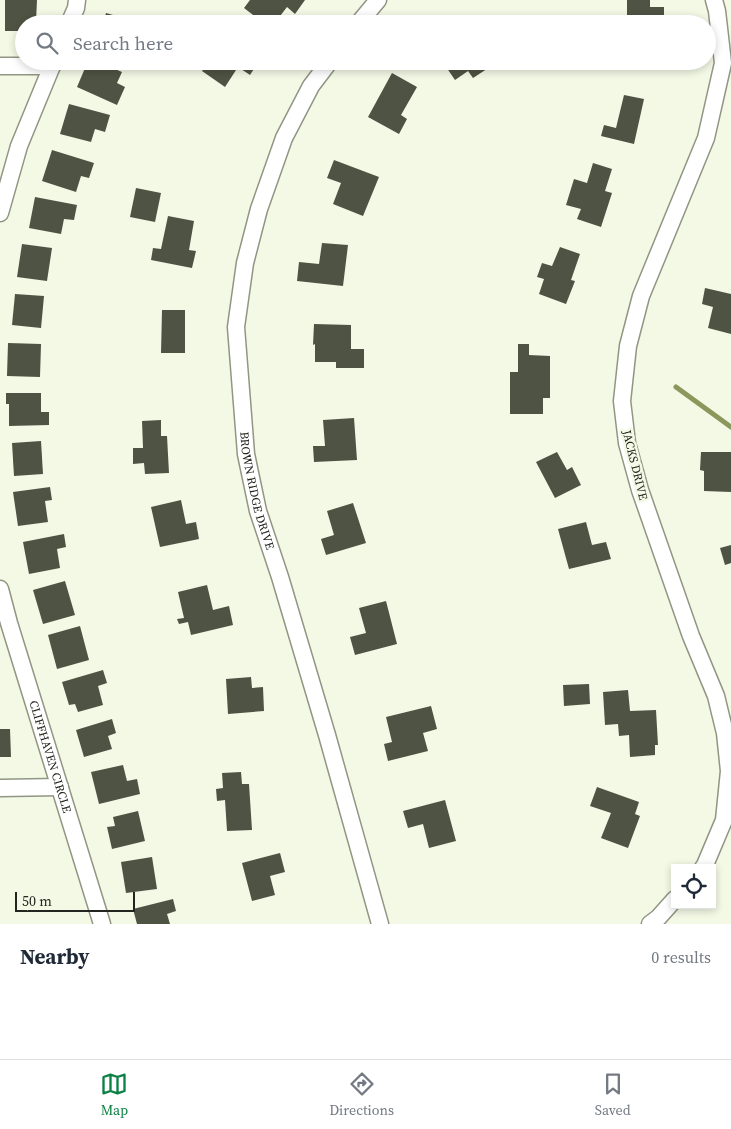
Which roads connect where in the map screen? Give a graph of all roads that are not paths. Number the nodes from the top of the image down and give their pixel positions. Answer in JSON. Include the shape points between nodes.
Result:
{"nodes":[{"id":1,"x":77,"y":0,"type":"edge"},
{"id":2,"x":378,"y":0,"type":"edge"},
{"id":3,"x":714,"y":0,"type":"edge"},
{"id":4,"x":73,"y":15,"type":"edge"},
{"id":5,"x":366,"y":15,"type":"edge"},
{"id":6,"x":15,"y":65,"type":"edge"},
{"id":7,"x":0,"y":66,"type":"edge"},
{"id":8,"x":50,"y":70,"type":"edge"},
{"id":9,"x":324,"y":70,"type":"edge"},
{"id":10,"x":0,"y":213,"type":"edge"},
{"id":11,"x":0,"y":589,"type":"edge"},
{"id":12,"x":4,"y":624,"type":"edge"},
{"id":13,"x":60,"y":787,"type":"junction"},
{"id":14,"x":0,"y":788,"type":"edge"},
{"id":15,"x":705,"y":864,"type":"edge"},
{"id":16,"x":671,"y":903,"type":"edge"},
{"id":17,"x":102,"y":924,"type":"edge"},
{"id":18,"x":380,"y":924,"type":"edge"},
{"id":19,"x":650,"y":924,"type":"edge"}],
"edges":[{"from":1,"to":4,"type":"street"},
{"from":2,"to":5,"type":"street"},
{"from":3,"to":15,"type":"street","name":"JACKS DRIVE","via":[[723,63],[706,138],[641,296],[628,346],[622,401],[627,443],[640,490],[691,636],[716,696],[725,733],[729,772],[724,820]]},
{"from":6,"to":7,"type":"street"},
{"from":8,"to":10,"type":"street","via":[[19,146]]},
{"from":9,"to":18,"type":"street","name":"BROWN RIDGE DRIVE","via":[[284,138],[245,263],[236,327],[246,454],[258,511],[322,717]]},
{"from":11,"to":12,"type":"street","name":"CLIFFHAVEN CIRCLE"},
{"from":12,"to":13,"type":"street","name":"CLIFFHAVEN CIRCLE"},
{"from":13,"to":14,"type":"street"},
{"from":13,"to":17,"type":"street","name":"CLIFFHAVEN CIRCLE"},
{"from":16,"to":19,"type":"street"}]}
